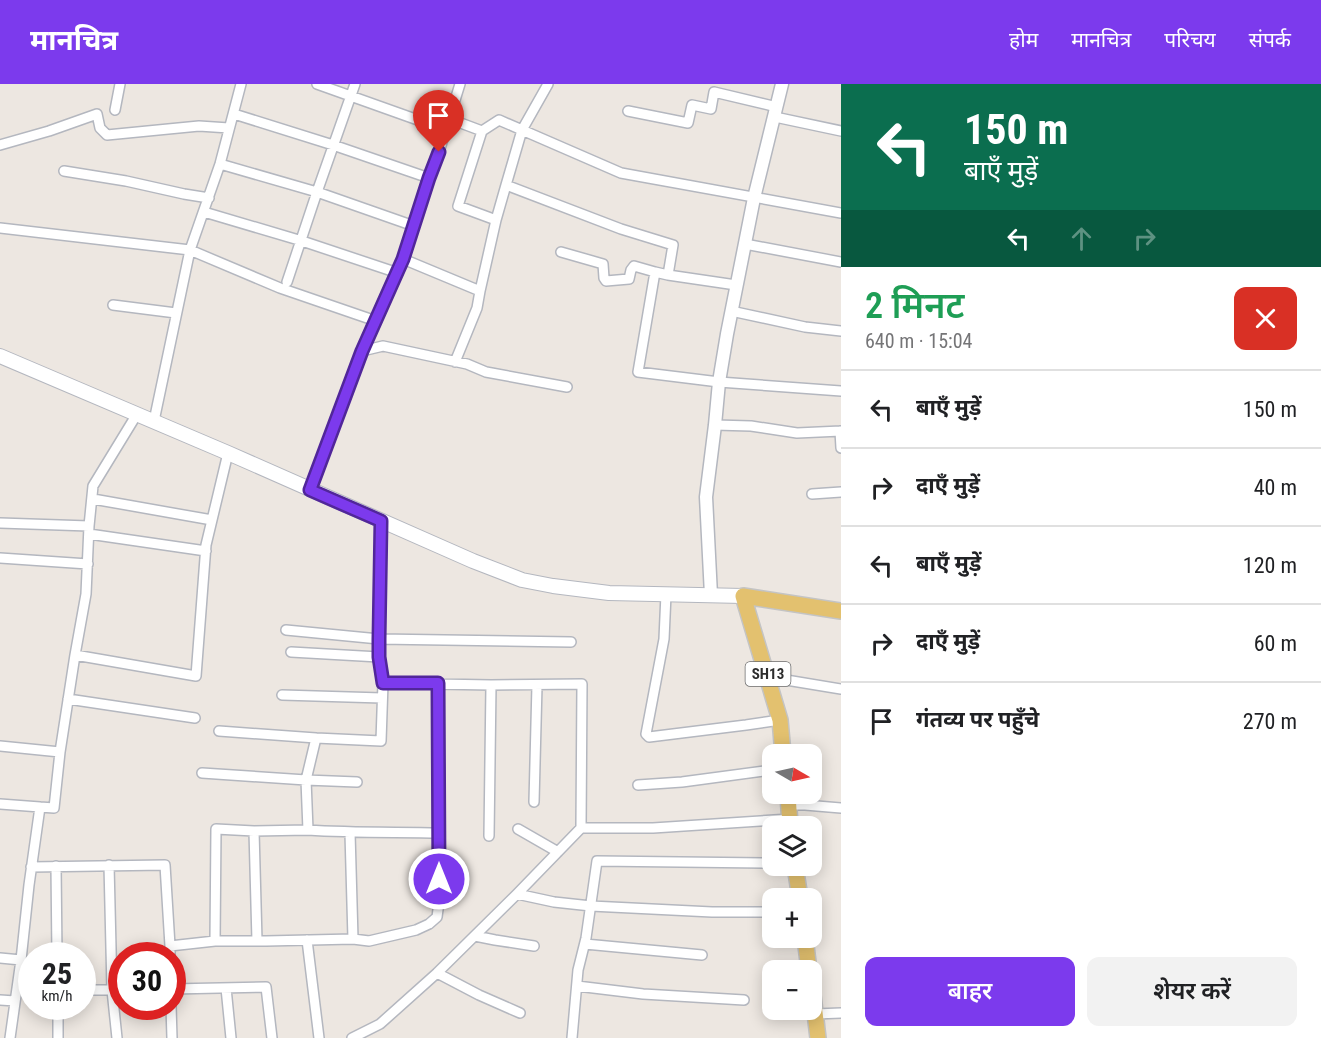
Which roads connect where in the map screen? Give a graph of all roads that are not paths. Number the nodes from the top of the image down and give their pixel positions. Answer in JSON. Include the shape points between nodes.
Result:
{"nodes":[{"id":1,"x":120,"y":84,"type":"edge"},
{"id":2,"x":242,"y":84,"type":"edge"},
{"id":3,"x":316,"y":84,"type":"edge"},
{"id":4,"x":355,"y":84,"type":"edge"},
{"id":5,"x":460,"y":84,"type":"edge"},
{"id":6,"x":548,"y":84,"type":"edge"},
{"id":7,"x":782,"y":84,"type":"edge"},
{"id":8,"x":351,"y":96,"type":"junction"},
{"id":9,"x":115,"y":110,"type":"dead end"},
{"id":10,"x":628,"y":111,"type":"dead end"},
{"id":11,"x":776,"y":112,"type":"junction"},
{"id":12,"x":234,"y":114,"type":"junction"},
{"id":13,"x":450,"y":119,"type":"junction"},
{"id":14,"x":229,"y":128,"type":"junction"},
{"id":15,"x":446,"y":130,"type":"junction"},
{"id":16,"x":522,"y":130,"type":"junction"},
{"id":17,"x":482,"y":131,"type":"junction"},
{"id":18,"x":841,"y":131,"type":"edge"},
{"id":19,"x":0,"y":145,"type":"edge"},
{"id":20,"x":333,"y":145,"type":"junction"},
{"id":21,"x":220,"y":164,"type":"junction"},
{"id":22,"x":64,"y":171,"type":"dead end"},
{"id":23,"x":429,"y":178,"type":"junction"},
{"id":24,"x":506,"y":185,"type":"junction"},
{"id":25,"x":317,"y":192,"type":"junction"},
{"id":26,"x":209,"y":198,"type":"junction"},
{"id":27,"x":754,"y":198,"type":"junction"},
{"id":28,"x":204,"y":212,"type":"junction"},
{"id":29,"x":841,"y":213,"type":"edge"},
{"id":30,"x":496,"y":220,"type":"junction"},
{"id":31,"x":414,"y":226,"type":"junction"},
{"id":32,"x":0,"y":228,"type":"edge"},
{"id":33,"x":302,"y":241,"type":"junction"},
{"id":34,"x":744,"y":244,"type":"junction"},
{"id":35,"x":190,"y":250,"type":"junction"},
{"id":36,"x":561,"y":252,"type":"dead end"},
{"id":37,"x":403,"y":259,"type":"junction"},
{"id":38,"x":841,"y":262,"type":"edge"},
{"id":39,"x":655,"y":272,"type":"junction"},
{"id":40,"x":398,"y":273,"type":"junction"},
{"id":41,"x":668,"y":275,"type":"junction"},
{"id":42,"x":287,"y":282,"type":"dead end"},
{"id":43,"x":736,"y":285,"type":"junction"},
{"id":44,"x":480,"y":291,"type":"junction"},
{"id":45,"x":113,"y":305,"type":"dead end"},
{"id":46,"x":731,"y":311,"type":"junction"},
{"id":47,"x":176,"y":313,"type":"junction"},
{"id":48,"x":376,"y":321,"type":"junction"},
{"id":49,"x":841,"y":331,"type":"edge"},
{"id":50,"x":362,"y":351,"type":"junction"},
{"id":51,"x":0,"y":356,"type":"edge"},
{"id":52,"x":455,"y":362,"type":"junction"},
{"id":53,"x":719,"y":382,"type":"junction"},
{"id":54,"x":567,"y":387,"type":"dead end"},
{"id":55,"x":841,"y":391,"type":"edge"},
{"id":56,"x":137,"y":414,"type":"junction"},
{"id":57,"x":154,"y":421,"type":"junction"},
{"id":58,"x":715,"y":425,"type":"junction"},
{"id":59,"x":840,"y":431,"type":"edge"},
{"id":60,"x":841,"y":448,"type":"edge"},
{"id":61,"x":228,"y":453,"type":"junction"},
{"id":62,"x":310,"y":490,"type":"junction"},
{"id":63,"x":841,"y":492,"type":"edge"},
{"id":64,"x":812,"y":494,"type":"dead end"},
{"id":65,"x":93,"y":499,"type":"junction"},
{"id":66,"x":212,"y":520,"type":"junction"},
{"id":67,"x":381,"y":521,"type":"junction"},
{"id":68,"x":0,"y":523,"type":"edge"},
{"id":69,"x":89,"y":530,"type":"junction"},
{"id":70,"x":206,"y":551,"type":"junction"},
{"id":71,"x":0,"y":558,"type":"edge"},
{"id":72,"x":88,"y":564,"type":"junction"},
{"id":73,"x":666,"y":594,"type":"junction"},
{"id":74,"x":711,"y":595,"type":"junction"},
{"id":75,"x":744,"y":596,"type":"junction"},
{"id":76,"x":841,"y":611,"type":"edge"},
{"id":77,"x":286,"y":630,"type":"dead end"},
{"id":78,"x":379,"y":639,"type":"junction"},
{"id":79,"x":571,"y":642,"type":"dead end"},
{"id":80,"x":291,"y":652,"type":"dead end"},
{"id":81,"x":75,"y":656,"type":"junction"},
{"id":82,"x":379,"y":657,"type":"junction"},
{"id":83,"x":768,"y":677,"type":"junction"},
{"id":84,"x":383,"y":683,"type":"junction"},
{"id":85,"x":438,"y":683,"type":"junction"},
{"id":86,"x":491,"y":685,"type":"junction"},
{"id":87,"x":537,"y":685,"type":"junction"},
{"id":88,"x":841,"y":689,"type":"edge"},
{"id":89,"x":282,"y":695,"type":"dead end"},
{"id":90,"x":382,"y":698,"type":"junction"},
{"id":91,"x":68,"y":699,"type":"junction"},
{"id":92,"x":195,"y":718,"type":"dead end"},
{"id":93,"x":780,"y":720,"type":"junction"},
{"id":94,"x":219,"y":730,"type":"dead end"},
{"id":95,"x":316,"y":738,"type":"junction"},
{"id":96,"x":782,"y":744,"type":"edge"},
{"id":97,"x":0,"y":746,"type":"edge"},
{"id":98,"x":60,"y":752,"type":"junction"},
{"id":99,"x":762,"y":771,"type":"edge"},
{"id":100,"x":202,"y":773,"type":"dead end"},
{"id":101,"x":306,"y":780,"type":"junction"},
{"id":102,"x":357,"y":782,"type":"dead end"},
{"id":103,"x":638,"y":785,"type":"dead end"},
{"id":104,"x":534,"y":802,"type":"dead end"},
{"id":105,"x":0,"y":804,"type":"edge"},
{"id":106,"x":40,"y":807,"type":"junction"},
{"id":107,"x":841,"y":808,"type":"edge"},
{"id":108,"x":789,"y":811,"type":"edge"},
{"id":109,"x":581,"y":828,"type":"junction"},
{"id":110,"x":518,"y":829,"type":"dead end"},
{"id":111,"x":254,"y":831,"type":"junction"},
{"id":112,"x":308,"y":831,"type":"junction"},
{"id":113,"x":350,"y":833,"type":"junction"},
{"id":114,"x":439,"y":833,"type":"junction"},
{"id":115,"x":489,"y":836,"type":"dead end"},
{"id":116,"x":558,"y":852,"type":"junction"},
{"id":117,"x":762,"y":863,"type":"edge"},
{"id":118,"x":109,"y":865,"type":"junction"},
{"id":119,"x":56,"y":866,"type":"junction"},
{"id":120,"x":31,"y":867,"type":"junction"},
{"id":121,"x":518,"y":894,"type":"junction"},
{"id":122,"x":591,"y":906,"type":"junction"},
{"id":123,"x":762,"y":912,"type":"edge"},
{"id":124,"x":475,"y":936,"type":"junction"},
{"id":125,"x":307,"y":939,"type":"junction"},
{"id":126,"x":353,"y":939,"type":"junction"},
{"id":127,"x":215,"y":941,"type":"junction"},
{"id":128,"x":257,"y":941,"type":"junction"},
{"id":129,"x":23,"y":942,"type":"edge"},
{"id":130,"x":57,"y":942,"type":"edge"},
{"id":131,"x":114,"y":942,"type":"edge"},
{"id":132,"x":169,"y":942,"type":"edge"},
{"id":133,"x":585,"y":944,"type":"junction"},
{"id":134,"x":534,"y":946,"type":"dead end"},
{"id":135,"x":186,"y":947,"type":"edge"},
{"id":136,"x":702,"y":955,"type":"dead end"},
{"id":137,"x":0,"y":957,"type":"edge"},
{"id":138,"x":18,"y":960,"type":"edge"},
{"id":139,"x":437,"y":973,"type":"junction"},
{"id":140,"x":18,"y":982,"type":"edge"},
{"id":141,"x":577,"y":986,"type":"junction"},
{"id":142,"x":226,"y":988,"type":"junction"},
{"id":143,"x":17,"y":989,"type":"joint"},
{"id":144,"x":186,"y":989,"type":"edge"},
{"id":145,"x":0,"y":1000,"type":"edge"},
{"id":146,"x":744,"y":1000,"type":"dead end"},
{"id":147,"x":15,"y":1001,"type":"junction"},
{"id":148,"x":520,"y":1013,"type":"dead end"},
{"id":149,"x":841,"y":1013,"type":"edge"},
{"id":150,"x":822,"y":1014,"type":"edge"},
{"id":151,"x":58,"y":1020,"type":"edge"},
{"id":152,"x":117,"y":1020,"type":"edge"},
{"id":153,"x":171,"y":1020,"type":"edge"},
{"id":154,"x":816,"y":1020,"type":"edge"},
{"id":155,"x":10,"y":1038,"type":"edge"},
{"id":156,"x":58,"y":1038,"type":"edge"},
{"id":157,"x":117,"y":1038,"type":"edge"},
{"id":158,"x":172,"y":1038,"type":"edge"},
{"id":159,"x":231,"y":1038,"type":"edge"},
{"id":160,"x":272,"y":1038,"type":"edge"},
{"id":161,"x":319,"y":1038,"type":"edge"},
{"id":162,"x":352,"y":1038,"type":"edge"},
{"id":163,"x":572,"y":1038,"type":"edge"},
{"id":164,"x":818,"y":1038,"type":"edge"}],
"edges":[{"from":1,"to":9,"type":"street"},
{"from":2,"to":12,"type":"street"},
{"from":3,"to":8,"type":"street"},
{"from":4,"to":8,"type":"street"},
{"from":5,"to":13,"type":"street"},
{"from":6,"to":16,"type":"street"},
{"from":7,"to":11,"type":"street"},
{"from":8,"to":15,"type":"street"},
{"from":8,"to":20,"type":"street"},
{"from":10,"to":11,"type":"street","via":[[688,123],[692,105],[711,109],[714,92]]},
{"from":11,"to":18,"type":"street"},
{"from":11,"to":27,"type":"street"},
{"from":12,"to":14,"type":"street"},
{"from":12,"to":20,"type":"street"},
{"from":13,"to":15,"type":"street"},
{"from":13,"to":17,"type":"street"},
{"from":14,"to":19,"type":"street","via":[[199,126],[106,135],[97,114]]},
{"from":14,"to":21,"type":"street"},
{"from":15,"to":23,"type":"street"},
{"from":16,"to":17,"type":"street","via":[[500,120]]},
{"from":16,"to":24,"type":"street"},
{"from":16,"to":27,"type":"street","via":[[621,173]]},
{"from":17,"to":30,"type":"street","via":[[458,206]]},
{"from":20,"to":23,"type":"street"},
{"from":20,"to":25,"type":"street"},
{"from":21,"to":25,"type":"street"},
{"from":21,"to":26,"type":"street"},
{"from":22,"to":26,"type":"street"},
{"from":23,"to":31,"type":"street"},
{"from":24,"to":30,"type":"street"},
{"from":24,"to":41,"type":"street","via":[[673,245]]},
{"from":25,"to":31,"type":"street"},
{"from":25,"to":33,"type":"street"},
{"from":26,"to":28,"type":"street"},
{"from":27,"to":29,"type":"street"},
{"from":27,"to":34,"type":"street"},
{"from":28,"to":33,"type":"street"},
{"from":28,"to":35,"type":"street"},
{"from":30,"to":44,"type":"street"},
{"from":31,"to":37,"type":"street"},
{"from":32,"to":35,"type":"street"},
{"from":33,"to":40,"type":"street"},
{"from":33,"to":42,"type":"street"},
{"from":34,"to":38,"type":"street"},
{"from":34,"to":43,"type":"street"},
{"from":35,"to":47,"type":"street"},
{"from":35,"to":48,"type":"street","via":[[280,288]]},
{"from":36,"to":39,"type":"street","via":[[603,264],[606,281],[629,279],[634,266]]},
{"from":37,"to":40,"type":"street"},
{"from":37,"to":44,"type":"street"},
{"from":39,"to":41,"type":"street"},
{"from":39,"to":53,"type":"street","via":[[638,372]]},
{"from":40,"to":48,"type":"street"},
{"from":41,"to":43,"type":"street"},
{"from":43,"to":46,"type":"street"},
{"from":44,"to":52,"type":"street"},
{"from":45,"to":47,"type":"street"},
{"from":46,"to":49,"type":"street"},
{"from":46,"to":53,"type":"street"},
{"from":47,"to":57,"type":"street"},
{"from":48,"to":50,"type":"street"},
{"from":50,"to":52,"type":"street","via":[[383,346]]},
{"from":50,"to":62,"type":"street"},
{"from":51,"to":56,"type":"main road"},
{"from":52,"to":54,"type":"street","via":[[486,372]]},
{"from":53,"to":55,"type":"street"},
{"from":53,"to":58,"type":"street"},
{"from":56,"to":57,"type":"main road"},
{"from":56,"to":65,"type":"street","via":[[93,486]]},
{"from":57,"to":61,"type":"main road"},
{"from":58,"to":59,"type":"street","via":[[797,433]]},
{"from":58,"to":74,"type":"street","via":[[706,497]]},
{"from":59,"to":60,"type":"street"},
{"from":61,"to":62,"type":"main road"},
{"from":61,"to":66,"type":"street"},
{"from":62,"to":67,"type":"main road"},
{"from":63,"to":64,"type":"street"},
{"from":65,"to":66,"type":"street"},
{"from":65,"to":69,"type":"street"},
{"from":66,"to":70,"type":"street"},
{"from":67,"to":73,"type":"main road","via":[[522,580],[609,593]]},
{"from":67,"to":78,"type":"street"},
{"from":68,"to":69,"type":"street"},
{"from":69,"to":70,"type":"street"},
{"from":69,"to":72,"type":"street"},
{"from":70,"to":81,"type":"street","via":[[196,676]]},
{"from":71,"to":72,"type":"street"},
{"from":72,"to":81,"type":"street"},
{"from":73,"to":74,"type":"main road"},
{"from":73,"to":93,"type":"street","via":[[664,639],[646,734],[650,737]]},
{"from":74,"to":75,"type":"main road"},
{"from":75,"to":76,"type":"main road"},
{"from":75,"to":83,"type":"main road","number":"SH13"},
{"from":77,"to":78,"type":"street"},
{"from":78,"to":79,"type":"street"},
{"from":78,"to":82,"type":"street"},
{"from":80,"to":82,"type":"street"},
{"from":81,"to":91,"type":"street"},
{"from":82,"to":84,"type":"street"},
{"from":83,"to":88,"type":"street"},
{"from":83,"to":93,"type":"main road","number":"SH13"},
{"from":84,"to":85,"type":"street"},
{"from":84,"to":90,"type":"street"},
{"from":85,"to":86,"type":"street"},
{"from":85,"to":114,"type":"street"},
{"from":86,"to":87,"type":"street"},
{"from":86,"to":115,"type":"street"},
{"from":87,"to":104,"type":"street"},
{"from":87,"to":109,"type":"street","via":[[582,684]]},
{"from":89,"to":90,"type":"street"},
{"from":90,"to":95,"type":"street","via":[[381,741]]},
{"from":91,"to":92,"type":"street"},
{"from":91,"to":98,"type":"street"},
{"from":93,"to":96,"type":"main road","number":"SH13"},
{"from":94,"to":95,"type":"street"},
{"from":95,"to":101,"type":"street"},
{"from":97,"to":98,"type":"street"},
{"from":98,"to":106,"type":"street","via":[[54,808]]},
{"from":99,"to":103,"type":"street"},
{"from":100,"to":101,"type":"street"},
{"from":101,"to":102,"type":"street"},
{"from":101,"to":112,"type":"street"},
{"from":105,"to":106,"type":"street"},
{"from":106,"to":120,"type":"street"},
{"from":107,"to":108,"type":"street"},
{"from":108,"to":109,"type":"street","via":[[653,828]]},
{"from":109,"to":116,"type":"street"},
{"from":110,"to":116,"type":"street"},
{"from":111,"to":112,"type":"street"},
{"from":111,"to":127,"type":"street","via":[[216,829]]},
{"from":111,"to":128,"type":"street"},
{"from":112,"to":113,"type":"street"},
{"from":113,"to":114,"type":"street"},
{"from":113,"to":126,"type":"street"},
{"from":114,"to":126,"type":"street","via":[[437,916],[416,930],[369,941]]},
{"from":116,"to":121,"type":"street"},
{"from":117,"to":122,"type":"street","via":[[597,861]]},
{"from":118,"to":119,"type":"street"},
{"from":118,"to":131,"type":"street"},
{"from":118,"to":132,"type":"street","via":[[165,865]]},
{"from":119,"to":120,"type":"street"},
{"from":119,"to":130,"type":"street"},
{"from":120,"to":129,"type":"street"},
{"from":121,"to":122,"type":"street"},
{"from":121,"to":124,"type":"street"},
{"from":122,"to":123,"type":"street"},
{"from":122,"to":133,"type":"street"},
{"from":124,"to":134,"type":"street"},
{"from":124,"to":139,"type":"street"},
{"from":125,"to":126,"type":"street"},
{"from":125,"to":128,"type":"street"},
{"from":125,"to":161,"type":"street"},
{"from":127,"to":128,"type":"street"},
{"from":127,"to":135,"type":"street"},
{"from":133,"to":136,"type":"street"},
{"from":133,"to":141,"type":"street"},
{"from":137,"to":138,"type":"street"},
{"from":139,"to":148,"type":"street"},
{"from":139,"to":162,"type":"street","via":[[380,1024]]},
{"from":140,"to":143,"type":"street"},
{"from":141,"to":146,"type":"street"},
{"from":141,"to":163,"type":"street"},
{"from":142,"to":144,"type":"street"},
{"from":142,"to":159,"type":"street"},
{"from":142,"to":160,"type":"street","via":[[266,987]]},
{"from":143,"to":147,"type":"street"},
{"from":145,"to":147,"type":"street"},
{"from":147,"to":155,"type":"street"},
{"from":149,"to":150,"type":"street"},
{"from":151,"to":156,"type":"street"},
{"from":152,"to":157,"type":"street"},
{"from":153,"to":158,"type":"street"},
{"from":154,"to":164,"type":"main road"}]}
